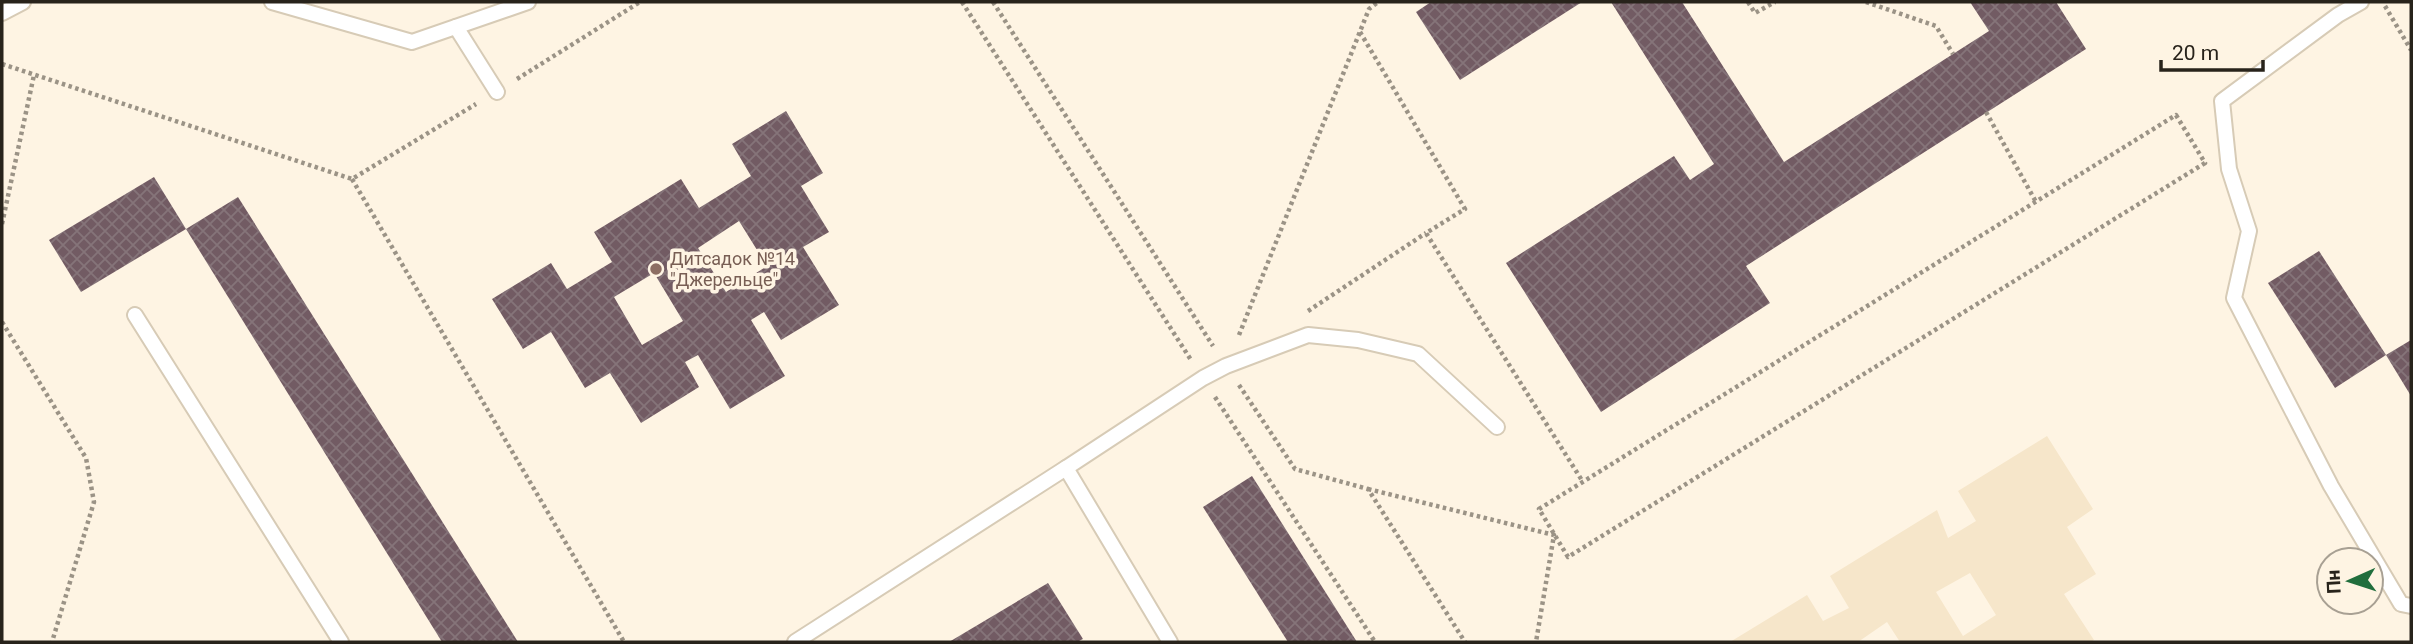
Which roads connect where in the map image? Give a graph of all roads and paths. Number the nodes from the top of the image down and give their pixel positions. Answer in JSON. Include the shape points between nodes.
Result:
{"nodes":[{"id":1,"x":23,"y":2,"type":"edge"},
{"id":2,"x":272,"y":2,"type":"edge"},
{"id":3,"x":528,"y":2,"type":"edge"},
{"id":4,"x":640,"y":2,"type":"edge"},
{"id":5,"x":962,"y":2,"type":"edge"},
{"id":6,"x":993,"y":2,"type":"edge"},
{"id":7,"x":1378,"y":2,"type":"edge"},
{"id":8,"x":1748,"y":2,"type":"edge"},
{"id":9,"x":1775,"y":2,"type":"edge"},
{"id":10,"x":1866,"y":2,"type":"edge"},
{"id":11,"x":2361,"y":2,"type":"edge"},
{"id":12,"x":2382,"y":2,"type":"edge"},
{"id":13,"x":2,"y":13,"type":"edge"},
{"id":14,"x":456,"y":27,"type":"junction"},
{"id":15,"x":1360,"y":32,"type":"junction"},
{"id":16,"x":2411,"y":50,"type":"edge"},
{"id":17,"x":1952,"y":54,"type":"dead end"},
{"id":18,"x":2,"y":64,"type":"edge"},
{"id":19,"x":34,"y":75,"type":"junction"},
{"id":20,"x":497,"y":92,"type":"junction"},
{"id":21,"x":1986,"y":112,"type":"dead end"},
{"id":22,"x":352,"y":179,"type":"junction"},
{"id":23,"x":2036,"y":202,"type":"junction"},
{"id":24,"x":2,"y":224,"type":"edge"},
{"id":25,"x":1426,"y":233,"type":"junction"},
{"id":26,"x":1304,"y":314,"type":"dead end"},
{"id":27,"x":135,"y":315,"type":"dead end"},
{"id":28,"x":2,"y":322,"type":"edge"},
{"id":29,"x":1226,"y":366,"type":"junction"},
{"id":30,"x":1203,"y":378,"type":"junction"},
{"id":31,"x":1497,"y":427,"type":"dead end"},
{"id":32,"x":1066,"y":468,"type":"junction"},
{"id":33,"x":1583,"y":482,"type":"junction"},
{"id":34,"x":1368,"y":489,"type":"junction"},
{"id":35,"x":1554,"y":535,"type":"junction"},
{"id":36,"x":2411,"y":606,"type":"edge"},
{"id":37,"x":52,"y":642,"type":"edge"},
{"id":38,"x":341,"y":642,"type":"edge"},
{"id":39,"x":624,"y":642,"type":"edge"},
{"id":40,"x":794,"y":642,"type":"edge"},
{"id":41,"x":1170,"y":642,"type":"edge"},
{"id":42,"x":1375,"y":642,"type":"edge"},
{"id":43,"x":1465,"y":642,"type":"edge"},
{"id":44,"x":1536,"y":642,"type":"edge"}],
"edges":[{"from":1,"to":13,"type":"lane"},
{"from":2,"to":14,"type":"lane","via":[[412,42]]},
{"from":3,"to":14,"type":"lane"},
{"from":4,"to":20,"type":"path"},
{"from":5,"to":30,"type":"path"},
{"from":6,"to":29,"type":"path"},
{"from":7,"to":15,"type":"path","via":[[1368,9]]},
{"from":8,"to":9,"type":"path","via":[[1755,13]]},
{"from":10,"to":17,"type":"path","via":[[1936,26]]},
{"from":11,"to":36,"type":"lane","via":[[2222,101],[2229,169],[2249,231],[2234,298],[2331,486],[2401,604]]},
{"from":12,"to":16,"type":"path"},
{"from":14,"to":20,"type":"lane"},
{"from":15,"to":25,"type":"path","via":[[1465,209]]},
{"from":15,"to":29,"type":"path"},
{"from":18,"to":19,"type":"path"},
{"from":19,"to":22,"type":"path"},
{"from":19,"to":24,"type":"path"},
{"from":20,"to":22,"type":"path"},
{"from":21,"to":23,"type":"path"},
{"from":22,"to":39,"type":"path"},
{"from":23,"to":33,"type":"path"},
{"from":23,"to":35,"type":"path","via":[[2176,115],[2205,163],[1568,557]]},
{"from":25,"to":26,"type":"path"},
{"from":25,"to":33,"type":"path"},
{"from":27,"to":38,"type":"lane"},
{"from":28,"to":37,"type":"path","via":[[86,458],[94,502]]},
{"from":29,"to":30,"type":"lane"},
{"from":29,"to":31,"type":"lane","via":[[1308,335],[1358,340],[1418,354]]},
{"from":29,"to":34,"type":"path","via":[[1295,469]]},
{"from":30,"to":32,"type":"lane"},
{"from":30,"to":42,"type":"path"},
{"from":32,"to":40,"type":"lane"},
{"from":32,"to":41,"type":"lane"},
{"from":33,"to":35,"type":"path","via":[[1539,509]]},
{"from":34,"to":35,"type":"path"},
{"from":34,"to":43,"type":"path"},
{"from":35,"to":44,"type":"path"}]}
